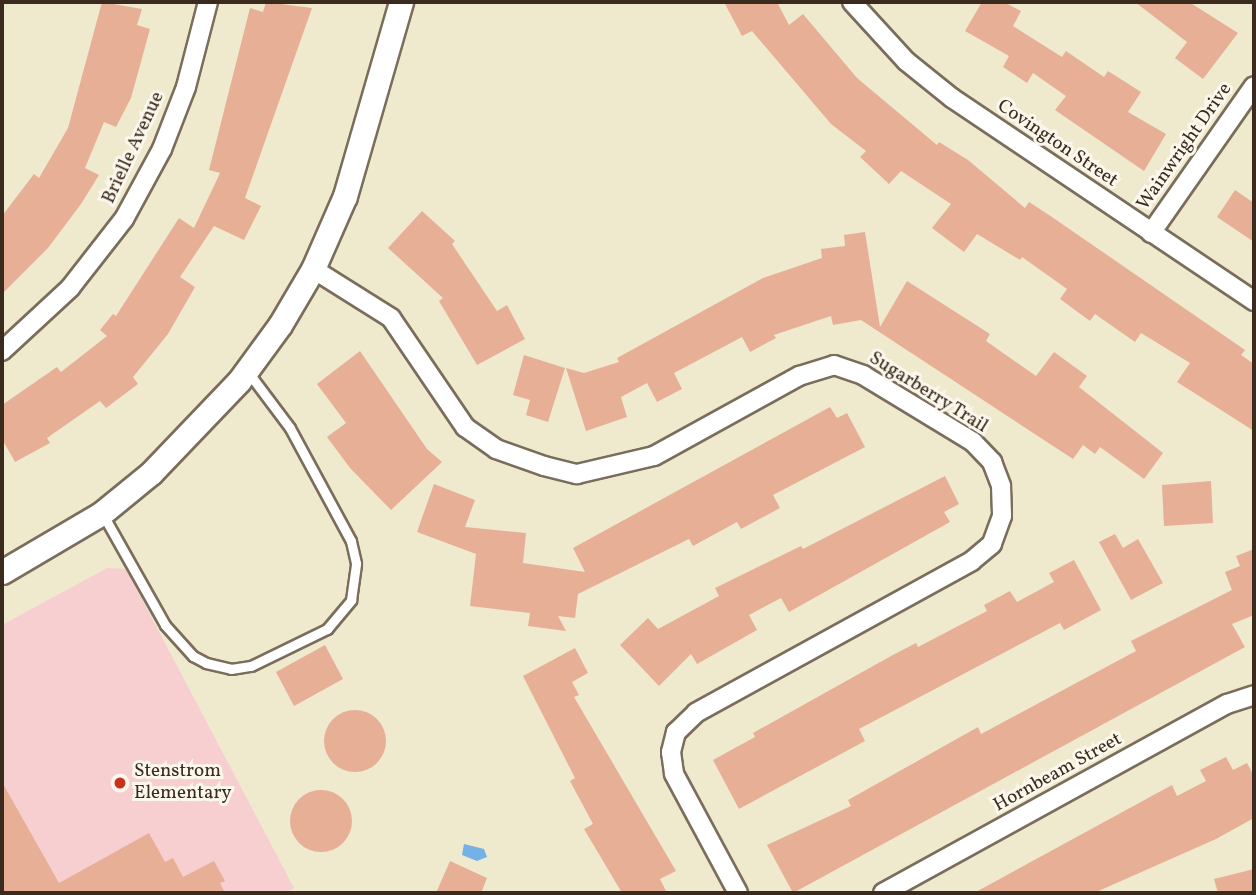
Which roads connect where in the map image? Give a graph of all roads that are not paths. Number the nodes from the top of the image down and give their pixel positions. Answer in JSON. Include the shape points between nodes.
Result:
{"nodes":[{"id":1,"x":208,"y":2,"type":"edge"},
{"id":2,"x":401,"y":2,"type":"edge"},
{"id":3,"x":852,"y":2,"type":"edge"},
{"id":4,"x":1254,"y":86,"type":"edge"},
{"id":5,"x":1151,"y":233,"type":"junction"},
{"id":6,"x":313,"y":269,"type":"junction"},
{"id":7,"x":1254,"y":300,"type":"edge"},
{"id":8,"x":2,"y":351,"type":"edge"},
{"id":9,"x":247,"y":370,"type":"junction"},
{"id":10,"x":102,"y":513,"type":"junction"},
{"id":11,"x":2,"y":572,"type":"edge"},
{"id":12,"x":1254,"y":695,"type":"edge"},
{"id":13,"x":738,"y":893,"type":"edge"},
{"id":14,"x":883,"y":893,"type":"edge"}],
"edges":[{"from":1,"to":8,"type":"street","name":"Brielle Avenue","via":[[162,149],[124,219],[70,288]]},
{"from":2,"to":6,"type":"street","via":[[345,196]]},
{"from":3,"to":5,"type":"street","name":"Covington Street","via":[[906,61],[952,98]]},
{"from":4,"to":5,"type":"street","name":"Wainwright Drive"},
{"from":5,"to":7,"type":"street","name":"Covington Street"},
{"from":6,"to":9,"type":"street"},
{"from":6,"to":13,"type":"street","name":"Sugarberry Trail","via":[[391,318],[465,427],[496,449],[544,466],[577,474],[654,456],[799,376],[834,365],[874,382],[973,442],[992,462],[1001,486],[1002,516],[992,544],[972,561],[696,713],[676,732],[670,752],[674,774]]},
{"from":9,"to":10,"type":"street","via":[[191,434]]},
{"from":9,"to":10,"type":"lane","via":[[290,428],[351,541],[356,563],[351,600],[333,623],[251,666],[206,663],[193,656],[165,625]]},
{"from":10,"to":11,"type":"street"},
{"from":12,"to":14,"type":"street","name":"Hornbeam Street","via":[[1227,704]]}]}
